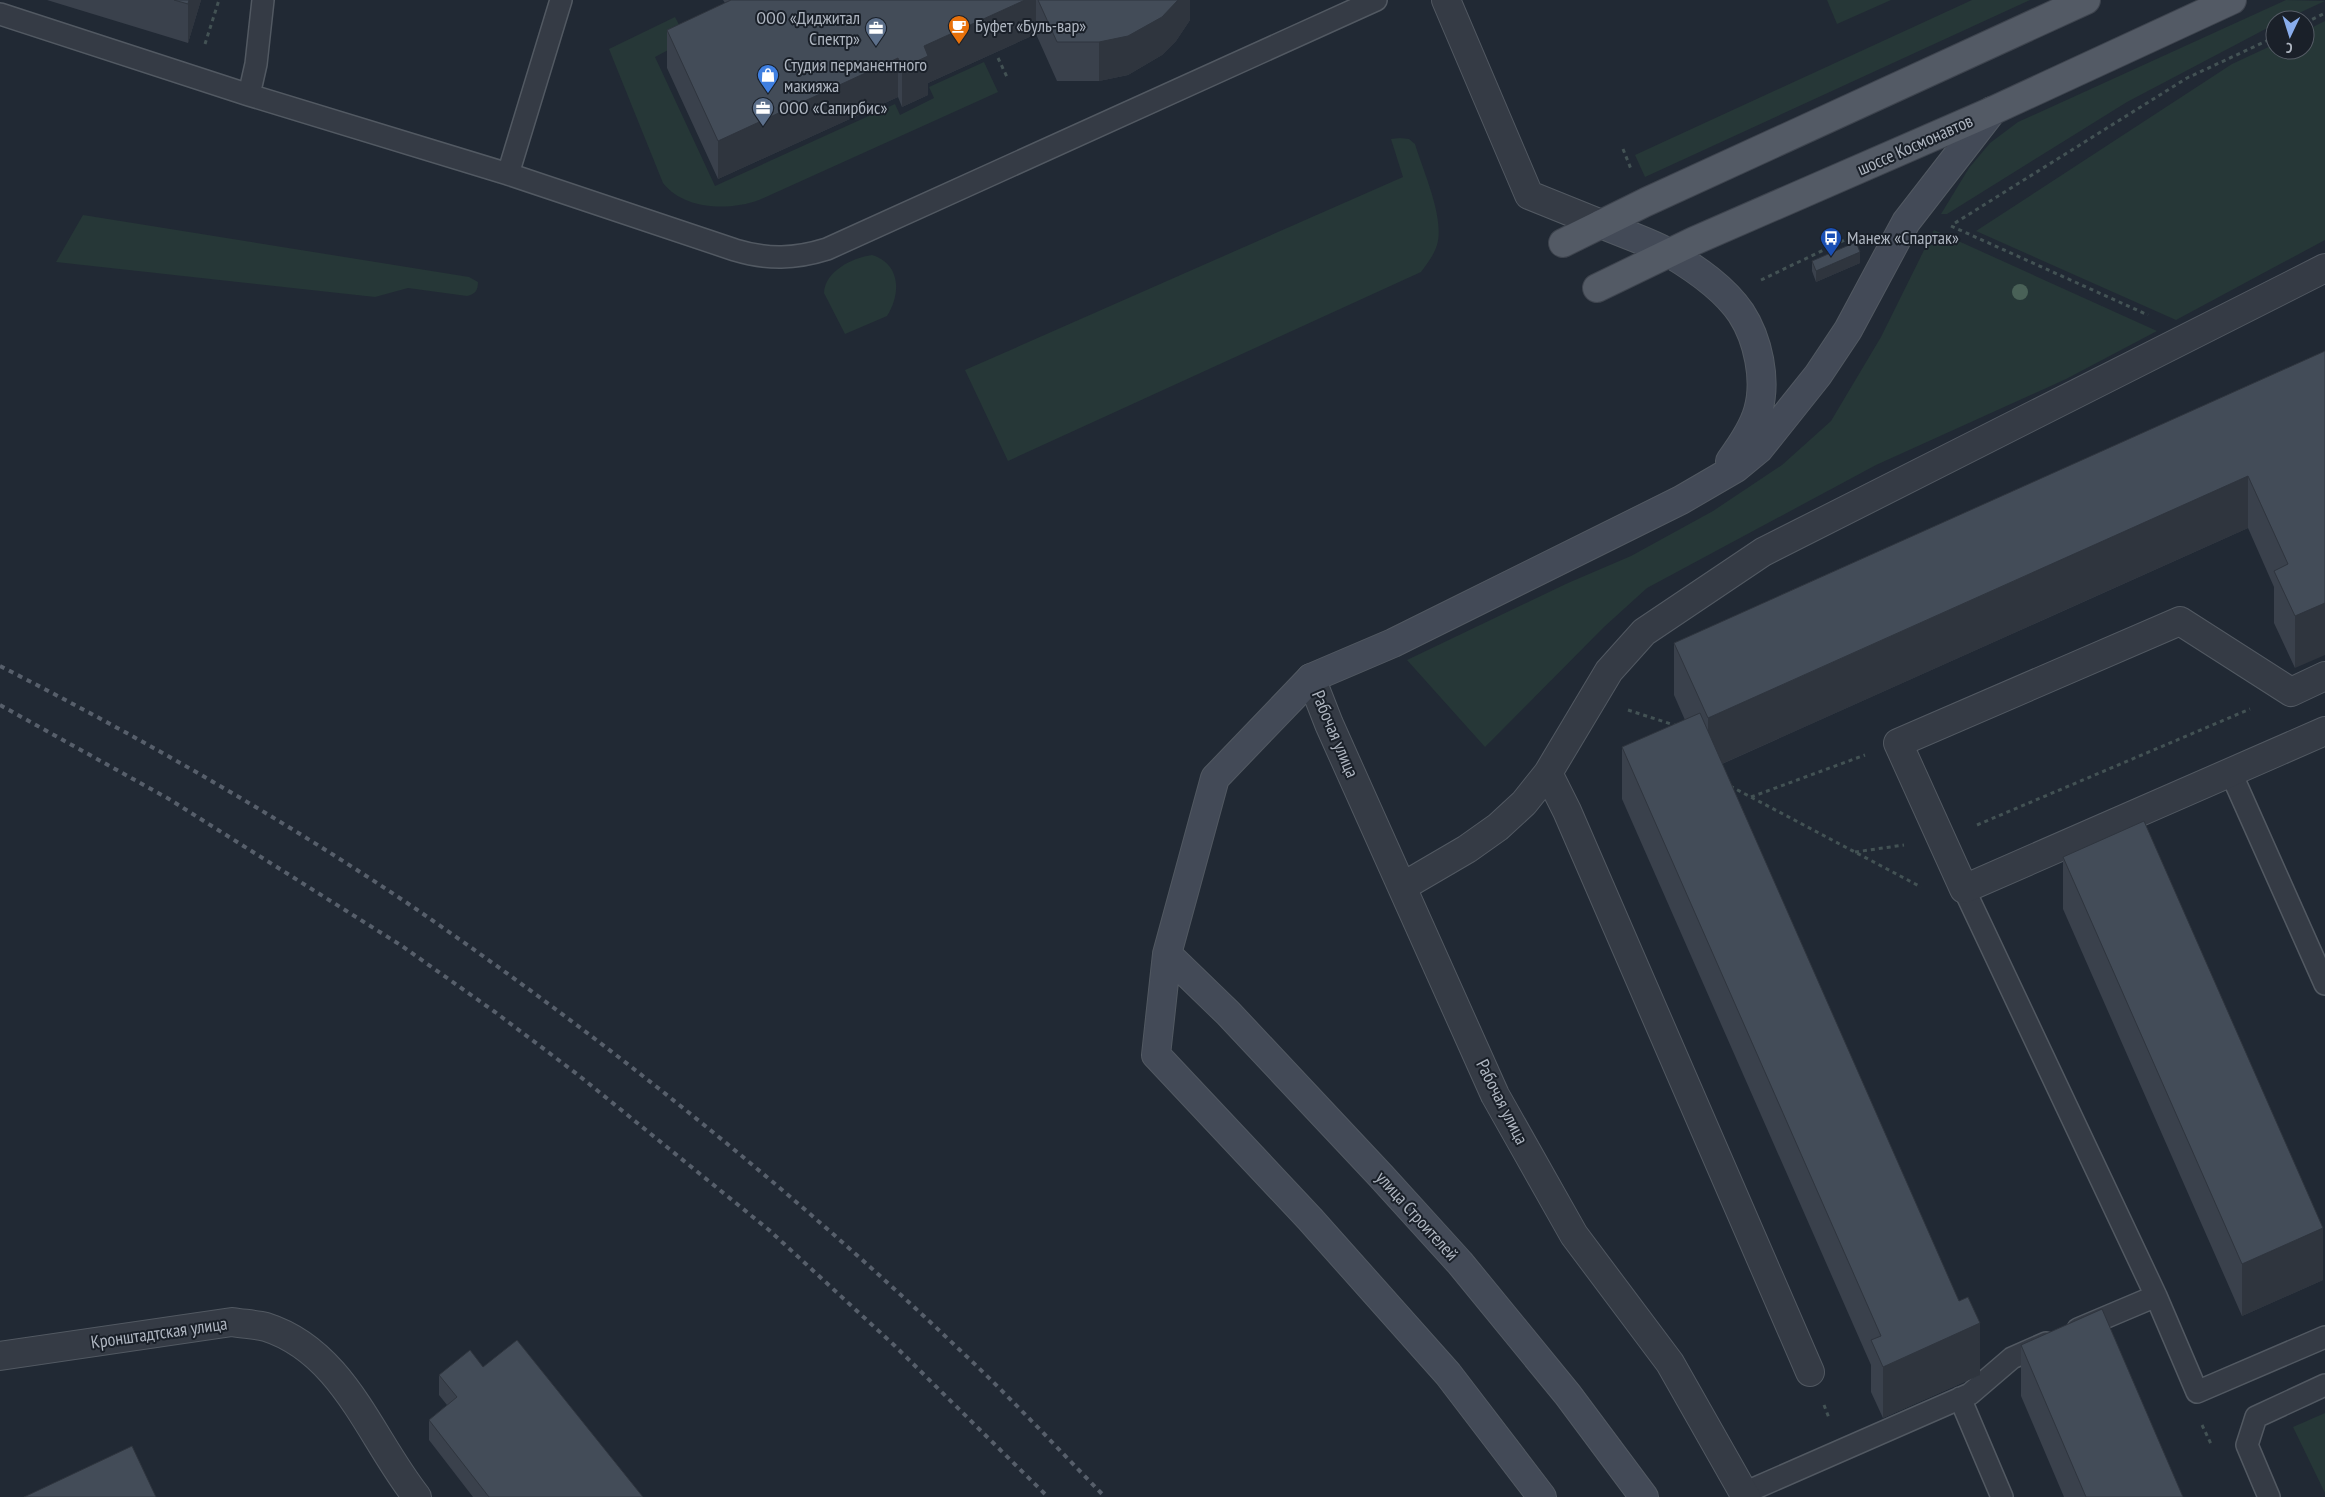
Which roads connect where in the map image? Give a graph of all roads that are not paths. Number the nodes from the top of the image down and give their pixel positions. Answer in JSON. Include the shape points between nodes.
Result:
{"nodes":[{"id":1,"x":263,"y":0,"type":"edge"},
{"id":2,"x":1376,"y":0,"type":"edge"},
{"id":3,"x":1446,"y":0,"type":"edge"},
{"id":4,"x":2086,"y":0,"type":"edge"},
{"id":5,"x":2232,"y":0,"type":"edge"},
{"id":6,"x":561,"y":1,"type":"edge"},
{"id":7,"x":0,"y":14,"type":"edge"},
{"id":8,"x":249,"y":95,"type":"junction"},
{"id":9,"x":1992,"y":111,"type":"junction"},
{"id":10,"x":508,"y":174,"type":"junction"},
{"id":11,"x":1601,"y":224,"type":"junction"},
{"id":12,"x":1563,"y":243,"type":"dead end"},
{"id":13,"x":1669,"y":253,"type":"junction"},
{"id":14,"x":2325,"y":268,"type":"edge"},
{"id":15,"x":1597,"y":288,"type":"dead end"},
{"id":16,"x":1710,"y":482,"type":"junction"},
{"id":17,"x":2325,"y":676,"type":"edge"},
{"id":18,"x":1311,"y":678,"type":"junction"},
{"id":19,"x":2325,"y":732,"type":"edge"},
{"id":20,"x":1548,"y":773,"type":"junction"},
{"id":21,"x":2231,"y":773,"type":"junction"},
{"id":22,"x":1402,"y":887,"type":"junction"},
{"id":23,"x":1964,"y":889,"type":"junction"},
{"id":24,"x":1167,"y":954,"type":"junction"},
{"id":25,"x":2325,"y":984,"type":"edge"},
{"id":26,"x":2156,"y":1296,"type":"junction"},
{"id":27,"x":2325,"y":1337,"type":"edge"},
{"id":28,"x":0,"y":1356,"type":"edge"},
{"id":29,"x":1810,"y":1372,"type":"dead end"},
{"id":30,"x":2325,"y":1386,"type":"edge"},
{"id":31,"x":1960,"y":1398,"type":"junction"},
{"id":32,"x":1745,"y":1495,"type":"edge"},
{"id":33,"x":416,"y":1497,"type":"edge"},
{"id":34,"x":1542,"y":1497,"type":"edge"},
{"id":35,"x":1644,"y":1497,"type":"edge"},
{"id":36,"x":2002,"y":1497,"type":"edge"},
{"id":37,"x":2269,"y":1497,"type":"edge"}],
"edges":[{"from":1,"to":8,"type":"lane"},
{"from":2,"to":10,"type":"lane","via":[[808,255],[791,258],[754,256]]},
{"from":3,"to":11,"type":"street","via":[[1529,195]]},
{"from":4,"to":11,"type":"main road"},
{"from":5,"to":9,"type":"main road","name":"шоссе Космонавтов"},
{"from":6,"to":10,"type":"lane"},
{"from":7,"to":8,"type":"lane"},
{"from":8,"to":10,"type":"lane"},
{"from":9,"to":13,"type":"main road","name":"шоссе Космонавтов"},
{"from":9,"to":16,"type":"main road","via":[[1906,222],[1848,330],[1807,390],[1759,449],[1736,468]]},
{"from":11,"to":12,"type":"main road"},
{"from":11,"to":13,"type":"main road"},
{"from":13,"to":15,"type":"main road","name":"шоссе Космонавтов"},
{"from":13,"to":16,"type":"main road","via":[[1708,278],[1741,313],[1756,344],[1760,365],[1762,388],[1755,418],[1738,449]]},
{"from":14,"to":20,"type":"street","via":[[1762,552],[1644,632],[1609,671]]},
{"from":16,"to":18,"type":"main road","via":[[1681,500],[1392,643]]},
{"from":17,"to":23,"type":"street","via":[[2291,692],[2180,620],[1898,743]]},
{"from":18,"to":22,"type":"street","name":"Рабочая улица"},
{"from":18,"to":24,"type":"main road","via":[[1216,778]]},
{"from":19,"to":21,"type":"street"},
{"from":20,"to":22,"type":"street","via":[[1524,803],[1498,827],[1467,850]]},
{"from":20,"to":29,"type":"street"},
{"from":21,"to":23,"type":"street"},
{"from":21,"to":25,"type":"lane"},
{"from":22,"to":32,"type":"street","name":"Рабочая улица","via":[[1495,1095],[1546,1186],[1574,1235],[1670,1363]]},
{"from":23,"to":26,"type":"lane"},
{"from":24,"to":34,"type":"main road","via":[[1156,1055],[1310,1219],[1448,1374]]},
{"from":24,"to":35,"type":"main road","name":"улица Строителей","via":[[1228,1013],[1460,1263],[1568,1395]]},
{"from":26,"to":27,"type":"lane","via":[[2197,1392]]},
{"from":26,"to":31,"type":"lane","via":[[2012,1358],[1978,1388]]},
{"from":28,"to":33,"type":"street","name":"Кронштадтская улица","via":[[232,1322],[264,1327],[308,1348],[325,1362]]},
{"from":30,"to":37,"type":"lane","via":[[2256,1417],[2247,1445]]},
{"from":31,"to":32,"type":"lane"},
{"from":31,"to":36,"type":"lane"}]}
